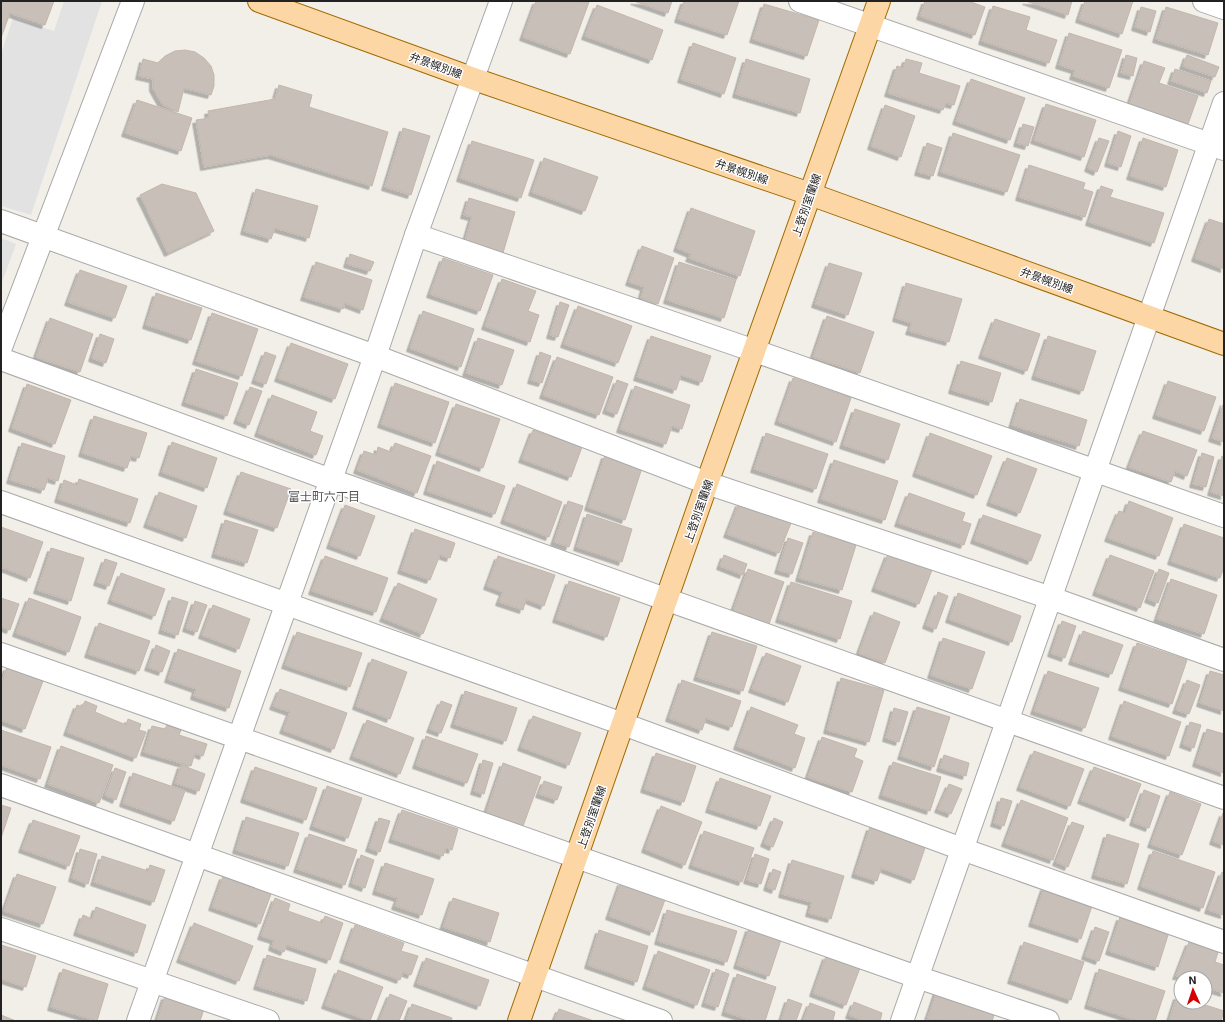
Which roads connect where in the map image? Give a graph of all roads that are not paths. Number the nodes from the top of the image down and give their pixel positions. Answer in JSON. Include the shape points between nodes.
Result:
{"nodes":[{"id":1,"x":133,"y":1,"type":"edge"},
{"id":2,"x":259,"y":1,"type":"edge"},
{"id":3,"x":502,"y":1,"type":"edge"},
{"id":4,"x":800,"y":1,"type":"edge"},
{"id":5,"x":879,"y":1,"type":"edge"},
{"id":6,"x":1204,"y":1,"type":"edge"},
{"id":7,"x":1224,"y":8,"type":"edge"},
{"id":8,"x":870,"y":24,"type":"junction"},
{"id":9,"x":474,"y":79,"type":"junction"},
{"id":10,"x":1224,"y":103,"type":"edge"},
{"id":11,"x":1217,"y":147,"type":"edge"},
{"id":12,"x":810,"y":194,"type":"junction"},
{"id":13,"x":1,"y":221,"type":"edge"},
{"id":14,"x":416,"y":235,"type":"junction"},
{"id":15,"x":42,"y":236,"type":"junction"},
{"id":16,"x":1149,"y":318,"type":"junction"},
{"id":17,"x":1224,"y":344,"type":"edge"},
{"id":18,"x":1,"y":348,"type":"edge"},
{"id":19,"x":755,"y":351,"type":"junction"},
{"id":20,"x":375,"y":356,"type":"junction"},
{"id":21,"x":1,"y":359,"type":"edge"},
{"id":22,"x":1096,"y":471,"type":"junction"},
{"id":23,"x":331,"y":480,"type":"junction"},
{"id":24,"x":707,"y":483,"type":"junction"},
{"id":25,"x":1,"y":502,"type":"edge"},
{"id":26,"x":1224,"y":516,"type":"edge"},
{"id":27,"x":1051,"y":598,"type":"junction"},
{"id":28,"x":668,"y":599,"type":"junction"},
{"id":29,"x":286,"y":604,"type":"junction"},
{"id":30,"x":1,"y":654,"type":"edge"},
{"id":31,"x":1224,"y":660,"type":"edge"},
{"id":32,"x":1008,"y":721,"type":"junction"},
{"id":33,"x":624,"y":724,"type":"junction"},
{"id":34,"x":238,"y":739,"type":"junction"},
{"id":35,"x":1,"y":785,"type":"edge"},
{"id":36,"x":1224,"y":798,"type":"edge"},
{"id":37,"x":962,"y":849,"type":"junction"},
{"id":38,"x":198,"y":856,"type":"junction"},
{"id":39,"x":577,"y":858,"type":"junction"},
{"id":40,"x":1,"y":929,"type":"edge"},
{"id":41,"x":1224,"y":942,"type":"edge"},
{"id":42,"x":535,"y":976,"type":"junction"},
{"id":43,"x":917,"y":977,"type":"junction"},
{"id":44,"x":152,"y":982,"type":"junction"},
{"id":45,"x":138,"y":1021,"type":"edge"},
{"id":46,"x":268,"y":1021,"type":"edge"},
{"id":47,"x":519,"y":1021,"type":"edge"},
{"id":48,"x":661,"y":1021,"type":"edge"},
{"id":49,"x":902,"y":1021,"type":"edge"},
{"id":50,"x":1048,"y":1021,"type":"edge"}],
"edges":[{"from":1,"to":15,"type":"street"},
{"from":2,"to":9,"type":"main road","name":"弁景幌別線"},
{"from":3,"to":9,"type":"street"},
{"from":4,"to":8,"type":"street"},
{"from":5,"to":8,"type":"main road","name":"上登別室蘭線"},
{"from":6,"to":7,"type":"street"},
{"from":8,"to":11,"type":"street"},
{"from":8,"to":12,"type":"main road","name":"上登別室蘭線"},
{"from":9,"to":12,"type":"main road","name":"弁景幌別線"},
{"from":9,"to":14,"type":"street"},
{"from":10,"to":11,"type":"street"},
{"from":11,"to":16,"type":"street"},
{"from":12,"to":16,"type":"main road","name":"弁景幌別線"},
{"from":12,"to":19,"type":"main road","name":"上登別室蘭線"},
{"from":13,"to":15,"type":"street"},
{"from":14,"to":19,"type":"street"},
{"from":14,"to":20,"type":"street"},
{"from":15,"to":18,"type":"street"},
{"from":15,"to":20,"type":"street"},
{"from":16,"to":17,"type":"main road","name":"弁景幌別線"},
{"from":16,"to":22,"type":"street"},
{"from":19,"to":22,"type":"street"},
{"from":19,"to":24,"type":"main road","name":"上登別室蘭線"},
{"from":20,"to":23,"type":"street"},
{"from":20,"to":24,"type":"street"},
{"from":21,"to":23,"type":"street"},
{"from":22,"to":26,"type":"street"},
{"from":22,"to":27,"type":"street"},
{"from":23,"to":28,"type":"street"},
{"from":23,"to":29,"type":"street"},
{"from":24,"to":27,"type":"street"},
{"from":24,"to":28,"type":"main road","name":"上登別室蘭線"},
{"from":25,"to":29,"type":"street"},
{"from":27,"to":31,"type":"street"},
{"from":27,"to":32,"type":"street"},
{"from":28,"to":32,"type":"street"},
{"from":28,"to":33,"type":"main road","name":"上登別室蘭線"},
{"from":29,"to":33,"type":"street"},
{"from":29,"to":34,"type":"street"},
{"from":30,"to":34,"type":"street"},
{"from":32,"to":36,"type":"street"},
{"from":32,"to":37,"type":"street"},
{"from":33,"to":37,"type":"street"},
{"from":33,"to":39,"type":"main road","name":"上登別室蘭線"},
{"from":34,"to":38,"type":"street"},
{"from":34,"to":39,"type":"street"},
{"from":35,"to":38,"type":"street"},
{"from":37,"to":41,"type":"street"},
{"from":37,"to":43,"type":"street"},
{"from":38,"to":42,"type":"street"},
{"from":38,"to":44,"type":"street"},
{"from":39,"to":42,"type":"main road","name":"上登別室蘭線"},
{"from":39,"to":43,"type":"street"},
{"from":40,"to":44,"type":"street"},
{"from":42,"to":47,"type":"main road","name":"上登別室蘭線"},
{"from":42,"to":48,"type":"street"},
{"from":43,"to":49,"type":"street"},
{"from":43,"to":50,"type":"street"},
{"from":44,"to":45,"type":"street"},
{"from":44,"to":46,"type":"street"}]}
